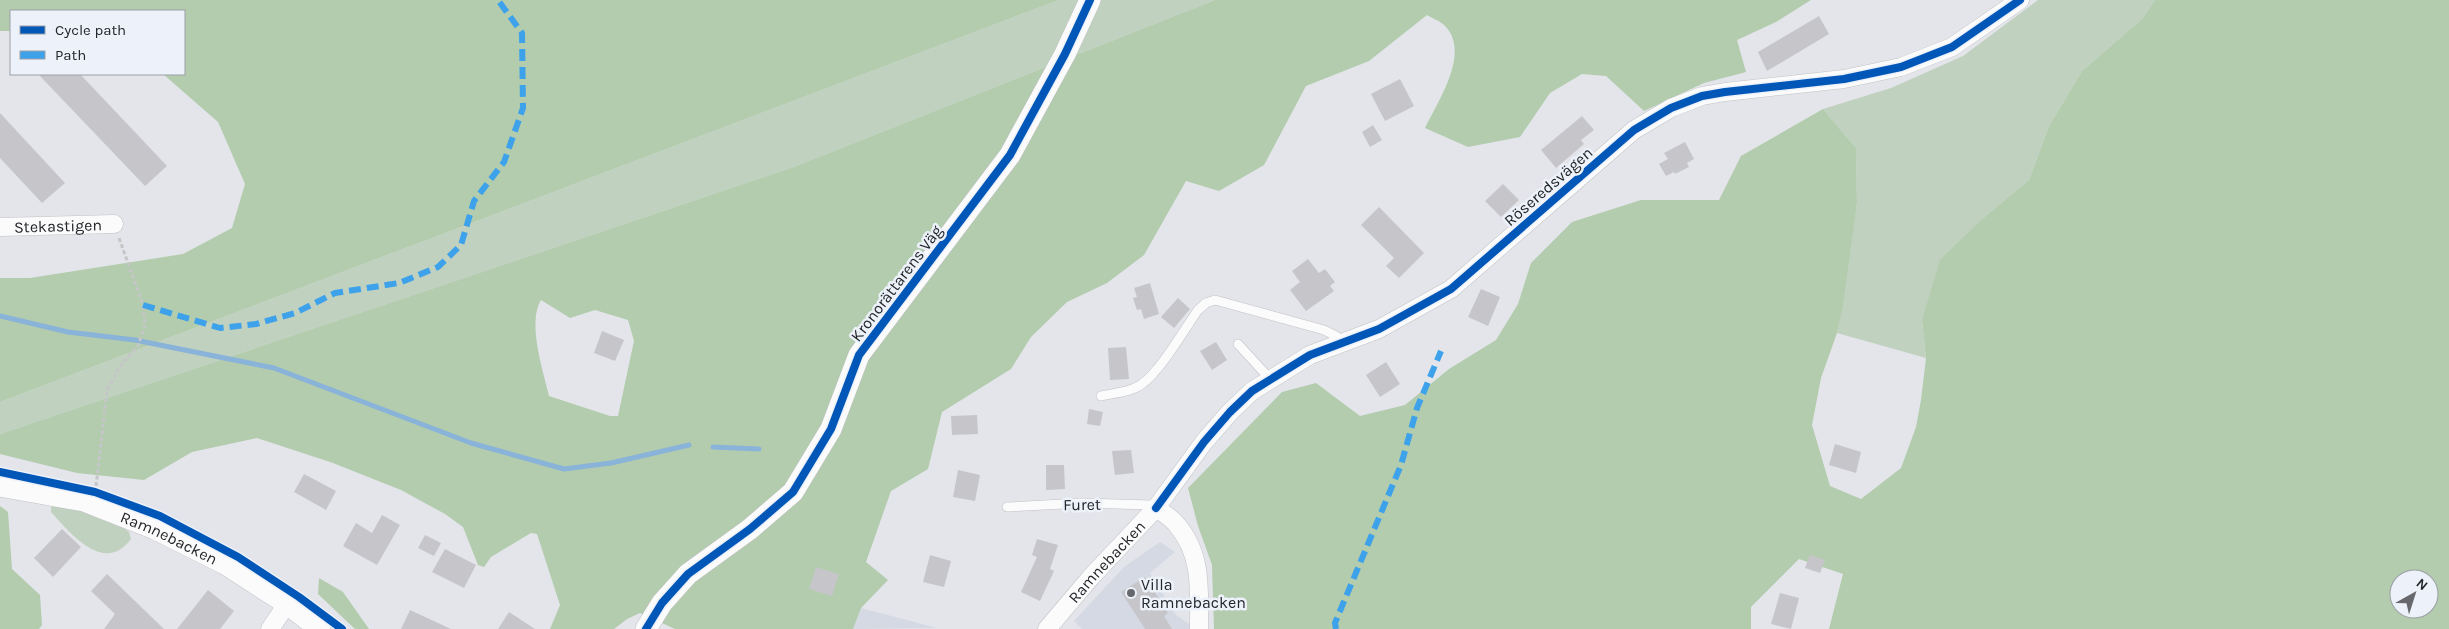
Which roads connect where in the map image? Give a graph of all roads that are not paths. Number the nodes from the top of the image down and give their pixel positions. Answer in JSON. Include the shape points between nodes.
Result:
{"nodes":[{"id":1,"x":1090,"y":0,"type":"edge"},
{"id":2,"x":2020,"y":0,"type":"edge"},
{"id":3,"x":114,"y":224,"type":"road end"},
{"id":4,"x":0,"y":227,"type":"edge"},
{"id":5,"x":1238,"y":344,"type":"dead end"},
{"id":6,"x":1343,"y":344,"type":"junction"},
{"id":7,"x":1271,"y":380,"type":"junction"},
{"id":8,"x":1101,"y":396,"type":"dead end"},
{"id":9,"x":0,"y":486,"type":"edge"},
{"id":10,"x":1007,"y":507,"type":"dead end"},
{"id":11,"x":1156,"y":508,"type":"junction"},
{"id":12,"x":287,"y":604,"type":"junction"},
{"id":13,"x":270,"y":629,"type":"edge"},
{"id":14,"x":320,"y":629,"type":"edge"},
{"id":15,"x":646,"y":629,"type":"edge"},
{"id":16,"x":1047,"y":629,"type":"edge"},
{"id":17,"x":1199,"y":629,"type":"edge"}],
"edges":[{"from":1,"to":15,"type":"street","name":"Kronorättarens Väg","via":[[1065,54],[1010,155],[859,356],[831,429],[794,492],[688,574],[662,603]]},
{"from":2,"to":6,"type":"street","name":"Röseredsvägen","via":[[1952,46],[1901,67],[1844,79],[1718,93],[1671,108],[1634,130],[1452,289],[1379,329]]},
{"from":3,"to":4,"type":"street","name":"Stekastigen"},
{"from":5,"to":7,"type":"lane"},
{"from":6,"to":7,"type":"street","name":"Röseredsvägen","via":[[1310,355]]},
{"from":6,"to":8,"type":"lane","via":[[1324,330],[1215,300],[1198,310],[1142,384]]},
{"from":7,"to":11,"type":"street","name":"Röseredsvägen","via":[[1252,391],[1230,412]]},
{"from":9,"to":12,"type":"street","name":"Ramnebacken","via":[[84,501],[155,529],[225,564]]},
{"from":10,"to":11,"type":"lane","name":"Furet","via":[[1082,503],[1151,505]]},
{"from":11,"to":16,"type":"street","name":"Ramnebacken"},
{"from":11,"to":17,"type":"street","name":"Ramnebacken","via":[[1177,524],[1195,556],[1199,577]]},
{"from":12,"to":13,"type":"street"},
{"from":12,"to":14,"type":"street","name":"Ramnebacken"}]}
